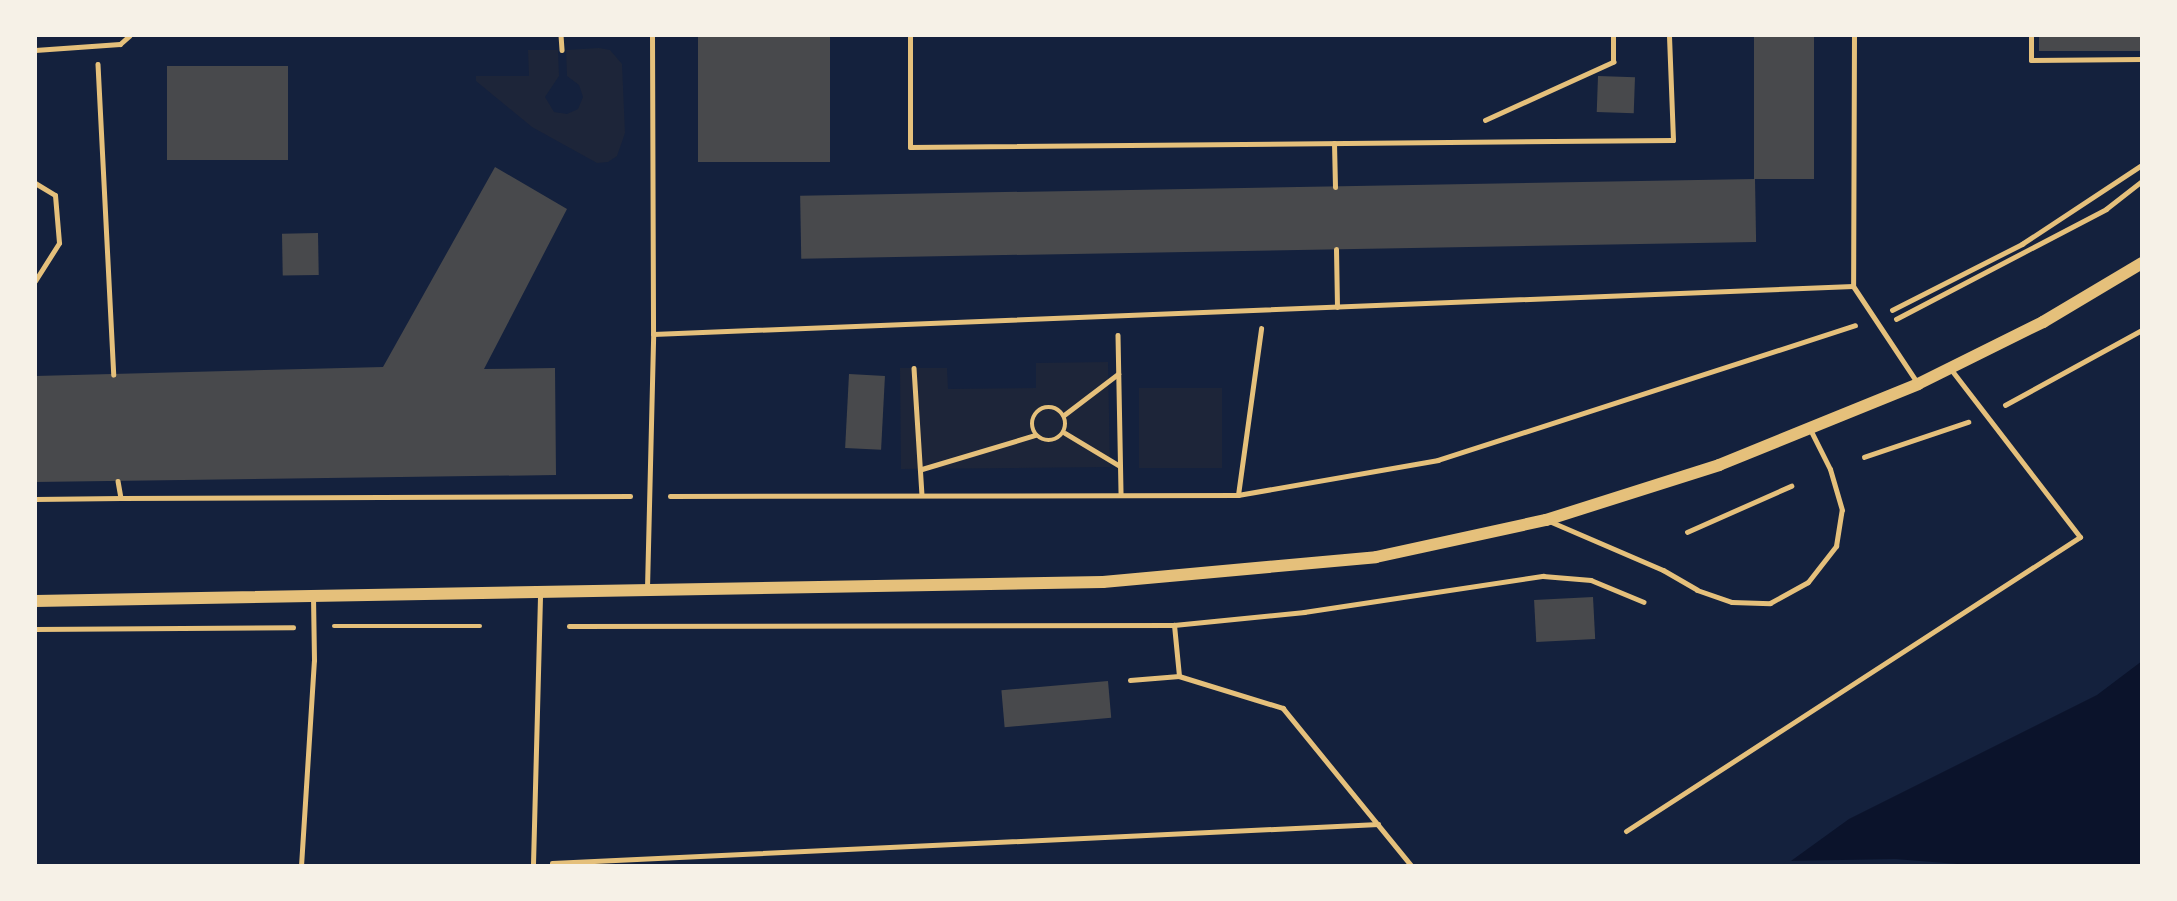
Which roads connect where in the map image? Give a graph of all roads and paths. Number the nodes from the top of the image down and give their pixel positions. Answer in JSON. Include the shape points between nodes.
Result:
{"nodes":[{"id":1,"x":130,"y":35,"type":"edge"},
{"id":2,"x":561,"y":35,"type":"edge"},
{"id":3,"x":652,"y":35,"type":"edge"},
{"id":4,"x":910,"y":35,"type":"edge"},
{"id":5,"x":1613,"y":35,"type":"edge"},
{"id":6,"x":1669,"y":35,"type":"edge"},
{"id":7,"x":1854,"y":35,"type":"edge"},
{"id":8,"x":2031,"y":35,"type":"edge"},
{"id":9,"x":97,"y":46,"type":"junction"},
{"id":10,"x":35,"y":50,"type":"edge"},
{"id":11,"x":562,"y":50,"type":"dead end"},
{"id":12,"x":2142,"y":59,"type":"edge"},
{"id":13,"x":1476,"y":125,"type":"dead end"},
{"id":14,"x":1334,"y":143,"type":"junction"},
{"id":15,"x":2142,"y":165,"type":"edge"},
{"id":16,"x":2142,"y":181,"type":"edge"},
{"id":17,"x":35,"y":183,"type":"edge"},
{"id":18,"x":1335,"y":187,"type":"dead end"},
{"id":19,"x":1336,"y":249,"type":"dead end"},
{"id":20,"x":2142,"y":263,"type":"edge"},
{"id":21,"x":35,"y":281,"type":"edge"},
{"id":22,"x":1853,"y":286,"type":"junction"},
{"id":23,"x":1337,"y":307,"type":"junction"},
{"id":24,"x":1264,"y":309,"type":"junction"},
{"id":25,"x":1118,"y":315,"type":"junction"},
{"id":26,"x":1875,"y":318,"type":"junction"},
{"id":27,"x":1880,"y":327,"type":"junction"},
{"id":28,"x":2142,"y":330,"type":"edge"},
{"id":29,"x":653,"y":334,"type":"junction"},
{"id":30,"x":914,"y":368,"type":"dead end"},
{"id":31,"x":1950,"y":368,"type":"junction"},
{"id":32,"x":114,"y":374,"type":"dead end"},
{"id":33,"x":1119,"y":374,"type":"junction"},
{"id":34,"x":1918,"y":384,"type":"junction"},
{"id":35,"x":1064,"y":415,"type":"junction"},
{"id":36,"x":1986,"y":415,"type":"junction"},
{"id":37,"x":1808,"y":425,"type":"junction"},
{"id":38,"x":1065,"y":433,"type":"junction"},
{"id":39,"x":1035,"y":435,"type":"junction"},
{"id":40,"x":1864,"y":457,"type":"dead end"},
{"id":41,"x":1120,"y":466,"type":"junction"},
{"id":42,"x":922,"y":469,"type":"junction"},
{"id":43,"x":118,"y":481,"type":"dead end"},
{"id":44,"x":1791,"y":486,"type":"dead end"},
{"id":45,"x":922,"y":495,"type":"junction"},
{"id":46,"x":1121,"y":495,"type":"junction"},
{"id":47,"x":1238,"y":495,"type":"junction"},
{"id":48,"x":649,"y":496,"type":"junction"},
{"id":49,"x":121,"y":498,"type":"junction"},
{"id":50,"x":35,"y":499,"type":"edge"},
{"id":51,"x":1546,"y":520,"type":"junction"},
{"id":52,"x":1687,"y":532,"type":"dead end"},
{"id":53,"x":647,"y":588,"type":"junction"},
{"id":54,"x":540,"y":591,"type":"junction"},
{"id":55,"x":313,"y":596,"type":"junction"},
{"id":56,"x":35,"y":601,"type":"edge"},
{"id":57,"x":1644,"y":602,"type":"dead end"},
{"id":58,"x":1174,"y":625,"type":"junction"},
{"id":59,"x":313,"y":626,"type":"junction"},
{"id":60,"x":480,"y":626,"type":"dead end"},
{"id":61,"x":569,"y":626,"type":"dead end"},
{"id":62,"x":35,"y":629,"type":"edge"},
{"id":63,"x":1179,"y":676,"type":"junction"},
{"id":64,"x":1130,"y":680,"type":"dead end"},
{"id":65,"x":1378,"y":824,"type":"junction"},
{"id":66,"x":1626,"y":831,"type":"dead end"},
{"id":67,"x":533,"y":864,"type":"joint"},
{"id":68,"x":301,"y":866,"type":"edge"},
{"id":69,"x":1412,"y":866,"type":"edge"}],
"edges":[{"from":1,"to":9,"type":"lane","via":[[120,44]]},
{"from":2,"to":11,"type":"path"},
{"from":3,"to":29,"type":"lane"},
{"from":4,"to":14,"type":"lane","via":[[910,147]]},
{"from":5,"to":13,"type":"path","via":[[1613,62]]},
{"from":6,"to":14,"type":"lane","via":[[1673,140]]},
{"from":7,"to":22,"type":"lane"},
{"from":8,"to":12,"type":"lane","via":[[2031,60]]},
{"from":9,"to":10,"type":"lane"},
{"from":9,"to":32,"type":"path"},
{"from":14,"to":18,"type":"lane"},
{"from":15,"to":26,"type":"path","via":[[2022,244]]},
{"from":16,"to":27,"type":"path","via":[[2095,216]]},
{"from":17,"to":21,"type":"lane","via":[[55,195],[59,243]]},
{"from":19,"to":23,"type":"lane"},
{"from":20,"to":31,"type":"street","via":[[2043,322]]},
{"from":22,"to":23,"type":"lane"},
{"from":22,"to":26,"type":"lane"},
{"from":23,"to":24,"type":"lane"},
{"from":24,"to":25,"type":"lane"},
{"from":24,"to":47,"type":"path"},
{"from":25,"to":29,"type":"lane"},
{"from":25,"to":33,"type":"path"},
{"from":26,"to":27,"type":"lane"},
{"from":26,"to":47,"type":"path","via":[[1438,460]]},
{"from":27,"to":34,"type":"lane"},
{"from":28,"to":36,"type":"path"},
{"from":29,"to":48,"type":"lane"},
{"from":30,"to":42,"type":"path"},
{"from":31,"to":34,"type":"street"},
{"from":31,"to":36,"type":"lane"},
{"from":33,"to":35,"type":"path"},
{"from":33,"to":41,"type":"path"},
{"from":34,"to":37,"type":"street"},
{"from":35,"to":38,"type":"path"},
{"from":35,"to":39,"type":"path","via":[[1055,408],[1039,410],[1032,424]]},
{"from":36,"to":40,"type":"path"},
{"from":36,"to":66,"type":"lane","via":[[2080,537]]},
{"from":37,"to":51,"type":"street","via":[[1718,465]]},
{"from":37,"to":51,"type":"lane","via":[[1830,469],[1842,510],[1836,546],[1808,582],[1770,603],[1732,602],[1697,590],[1663,570]]},
{"from":38,"to":39,"type":"path","via":[[1050,442]]},
{"from":38,"to":41,"type":"path"},
{"from":39,"to":42,"type":"path"},
{"from":41,"to":46,"type":"path"},
{"from":42,"to":45,"type":"path"},
{"from":43,"to":49,"type":"path"},
{"from":44,"to":52,"type":"path"},
{"from":45,"to":46,"type":"path"},
{"from":45,"to":48,"type":"path"},
{"from":46,"to":47,"type":"path"},
{"from":48,"to":49,"type":"path"},
{"from":48,"to":53,"type":"lane"},
{"from":49,"to":50,"type":"path"},
{"from":51,"to":53,"type":"street","via":[[1376,557],[1103,582]]},
{"from":53,"to":54,"type":"street"},
{"from":54,"to":55,"type":"street"},
{"from":54,"to":67,"type":"lane"},
{"from":55,"to":56,"type":"street"},
{"from":55,"to":59,"type":"lane"},
{"from":57,"to":58,"type":"path","via":[[1591,580],[1543,576],[1304,612]]},
{"from":58,"to":61,"type":"path"},
{"from":58,"to":63,"type":"path"},
{"from":59,"to":60,"type":"path"},
{"from":59,"to":62,"type":"path"},
{"from":59,"to":68,"type":"lane"},
{"from":63,"to":64,"type":"path"},
{"from":63,"to":65,"type":"path","via":[[1283,708]]},
{"from":65,"to":67,"type":"path"},
{"from":65,"to":69,"type":"path"}]}
